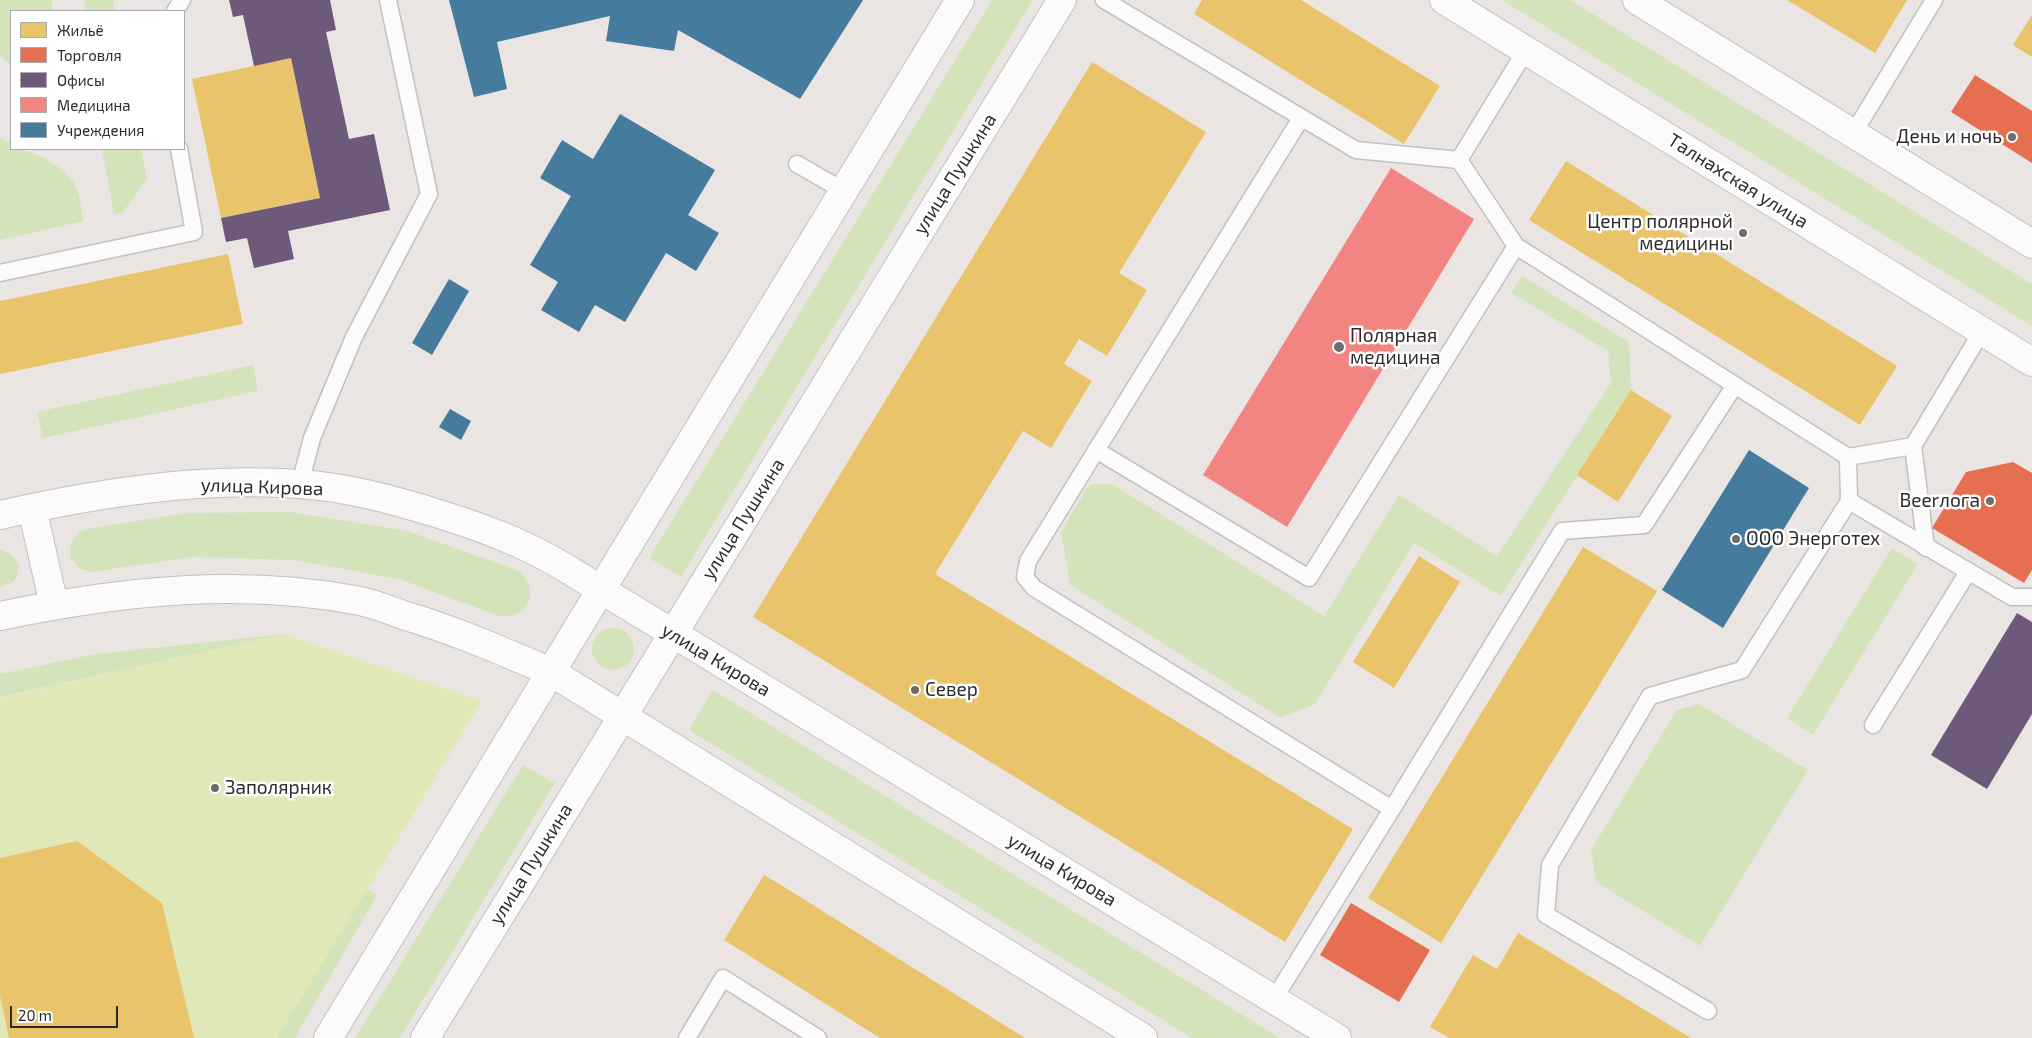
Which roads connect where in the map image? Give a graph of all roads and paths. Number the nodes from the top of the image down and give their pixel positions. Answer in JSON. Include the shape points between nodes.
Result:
{"nodes":[{"id":1,"x":388,"y":0,"type":"edge"},
{"id":2,"x":960,"y":0,"type":"edge"},
{"id":3,"x":1062,"y":0,"type":"edge"},
{"id":4,"x":1104,"y":0,"type":"edge"},
{"id":5,"x":1444,"y":0,"type":"edge"},
{"id":6,"x":1637,"y":0,"type":"edge"},
{"id":7,"x":1934,"y":0,"type":"edge"},
{"id":8,"x":1526,"y":50,"type":"junction"},
{"id":9,"x":1301,"y":118,"type":"junction"},
{"id":10,"x":1853,"y":134,"type":"junction"},
{"id":11,"x":179,"y":150,"type":"edge"},
{"id":12,"x":1458,"y":160,"type":"junction"},
{"id":13,"x":798,"y":164,"type":"dead end"},
{"id":14,"x":844,"y":190,"type":"junction"},
{"id":15,"x":2032,"y":244,"type":"edge"},
{"id":16,"x":1516,"y":246,"type":"junction"},
{"id":17,"x":0,"y":273,"type":"edge"},
{"id":18,"x":1982,"y":331,"type":"junction"},
{"id":19,"x":2032,"y":362,"type":"edge"},
{"id":20,"x":1735,"y":385,"type":"junction"},
{"id":21,"x":1913,"y":446,"type":"junction"},
{"id":22,"x":1096,"y":450,"type":"junction"},
{"id":23,"x":1848,"y":457,"type":"junction"},
{"id":24,"x":300,"y":484,"type":"junction"},
{"id":25,"x":1849,"y":501,"type":"junction"},
{"id":26,"x":32,"y":508,"type":"junction"},
{"id":27,"x":0,"y":515,"type":"edge"},
{"id":28,"x":1926,"y":548,"type":"junction"},
{"id":29,"x":1968,"y":572,"type":"junction"},
{"id":30,"x":601,"y":589,"type":"junction"},
{"id":31,"x":2032,"y":597,"type":"edge"},
{"id":32,"x":54,"y":605,"type":"junction"},
{"id":33,"x":0,"y":616,"type":"edge"},
{"id":34,"x":673,"y":633,"type":"junction"},
{"id":35,"x":551,"y":672,"type":"junction"},
{"id":36,"x":622,"y":716,"type":"junction"},
{"id":37,"x":1873,"y":725,"type":"dead end"},
{"id":38,"x":1392,"y":808,"type":"junction"},
{"id":39,"x":1274,"y":999,"type":"junction"},
{"id":40,"x":1708,"y":1011,"type":"dead end"},
{"id":41,"x":328,"y":1038,"type":"edge"},
{"id":42,"x":425,"y":1038,"type":"edge"},
{"id":43,"x":687,"y":1038,"type":"edge"},
{"id":44,"x":818,"y":1038,"type":"edge"},
{"id":45,"x":1143,"y":1038,"type":"edge"},
{"id":46,"x":1337,"y":1038,"type":"edge"}],
"edges":[{"from":1,"to":24,"type":"lane","via":[[429,194],[354,337],[312,438]]},
{"from":2,"to":14,"type":"street"},
{"from":3,"to":34,"type":"street","name":"улица Пушкина"},
{"from":4,"to":9,"type":"lane"},
{"from":5,"to":8,"type":"street","name":"Талнахская улица"},
{"from":6,"to":10,"type":"street"},
{"from":7,"to":10,"type":"lane"},
{"from":8,"to":12,"type":"lane"},
{"from":8,"to":18,"type":"street","name":"Талнахская улица"},
{"from":9,"to":12,"type":"lane","via":[[1356,150]]},
{"from":9,"to":22,"type":"lane"},
{"from":10,"to":15,"type":"street"},
{"from":11,"to":17,"type":"lane","via":[[194,232]]},
{"from":12,"to":16,"type":"lane"},
{"from":13,"to":14,"type":"lane"},
{"from":14,"to":30,"type":"street"},
{"from":16,"to":20,"type":"lane"},
{"from":16,"to":22,"type":"lane","via":[[1309,578]]},
{"from":18,"to":19,"type":"street","name":"Талнахская улица"},
{"from":18,"to":21,"type":"lane"},
{"from":20,"to":23,"type":"lane"},
{"from":20,"to":38,"type":"lane","via":[[1644,525],[1562,531]]},
{"from":21,"to":23,"type":"lane"},
{"from":21,"to":28,"type":"lane"},
{"from":22,"to":38,"type":"lane","via":[[1028,561],[1025,577],[1034,588]]},
{"from":23,"to":25,"type":"lane"},
{"from":24,"to":26,"type":"street","name":"улица Кирова","via":[[207,483],[121,492]]},
{"from":24,"to":30,"type":"street","name":"улица Кирова","via":[[388,498],[483,528],[532,548]]},
{"from":25,"to":28,"type":"lane"},
{"from":25,"to":40,"type":"lane","via":[[1742,670],[1650,696],[1550,864],[1546,916]]},
{"from":26,"to":27,"type":"street","name":"улица Кирова"},
{"from":26,"to":32,"type":"street"},
{"from":28,"to":29,"type":"lane"},
{"from":29,"to":31,"type":"lane","via":[[2012,597]]},
{"from":29,"to":37,"type":"lane"},
{"from":30,"to":34,"type":"street","name":"улица Кирова"},
{"from":30,"to":35,"type":"street"},
{"from":32,"to":33,"type":"street"},
{"from":32,"to":35,"type":"street","via":[[129,594],[205,588],[284,590],[362,602],[447,628]]},
{"from":34,"to":36,"type":"street","name":"улица Пушкина"},
{"from":34,"to":39,"type":"street","name":"улица Кирова"},
{"from":35,"to":36,"type":"street"},
{"from":35,"to":41,"type":"street"},
{"from":36,"to":42,"type":"street","name":"улица Пушкина"},
{"from":36,"to":45,"type":"street"},
{"from":38,"to":39,"type":"lane"},
{"from":39,"to":46,"type":"street","name":"улица Кирова"},
{"from":43,"to":44,"type":"lane","via":[[723,978]]}]}
